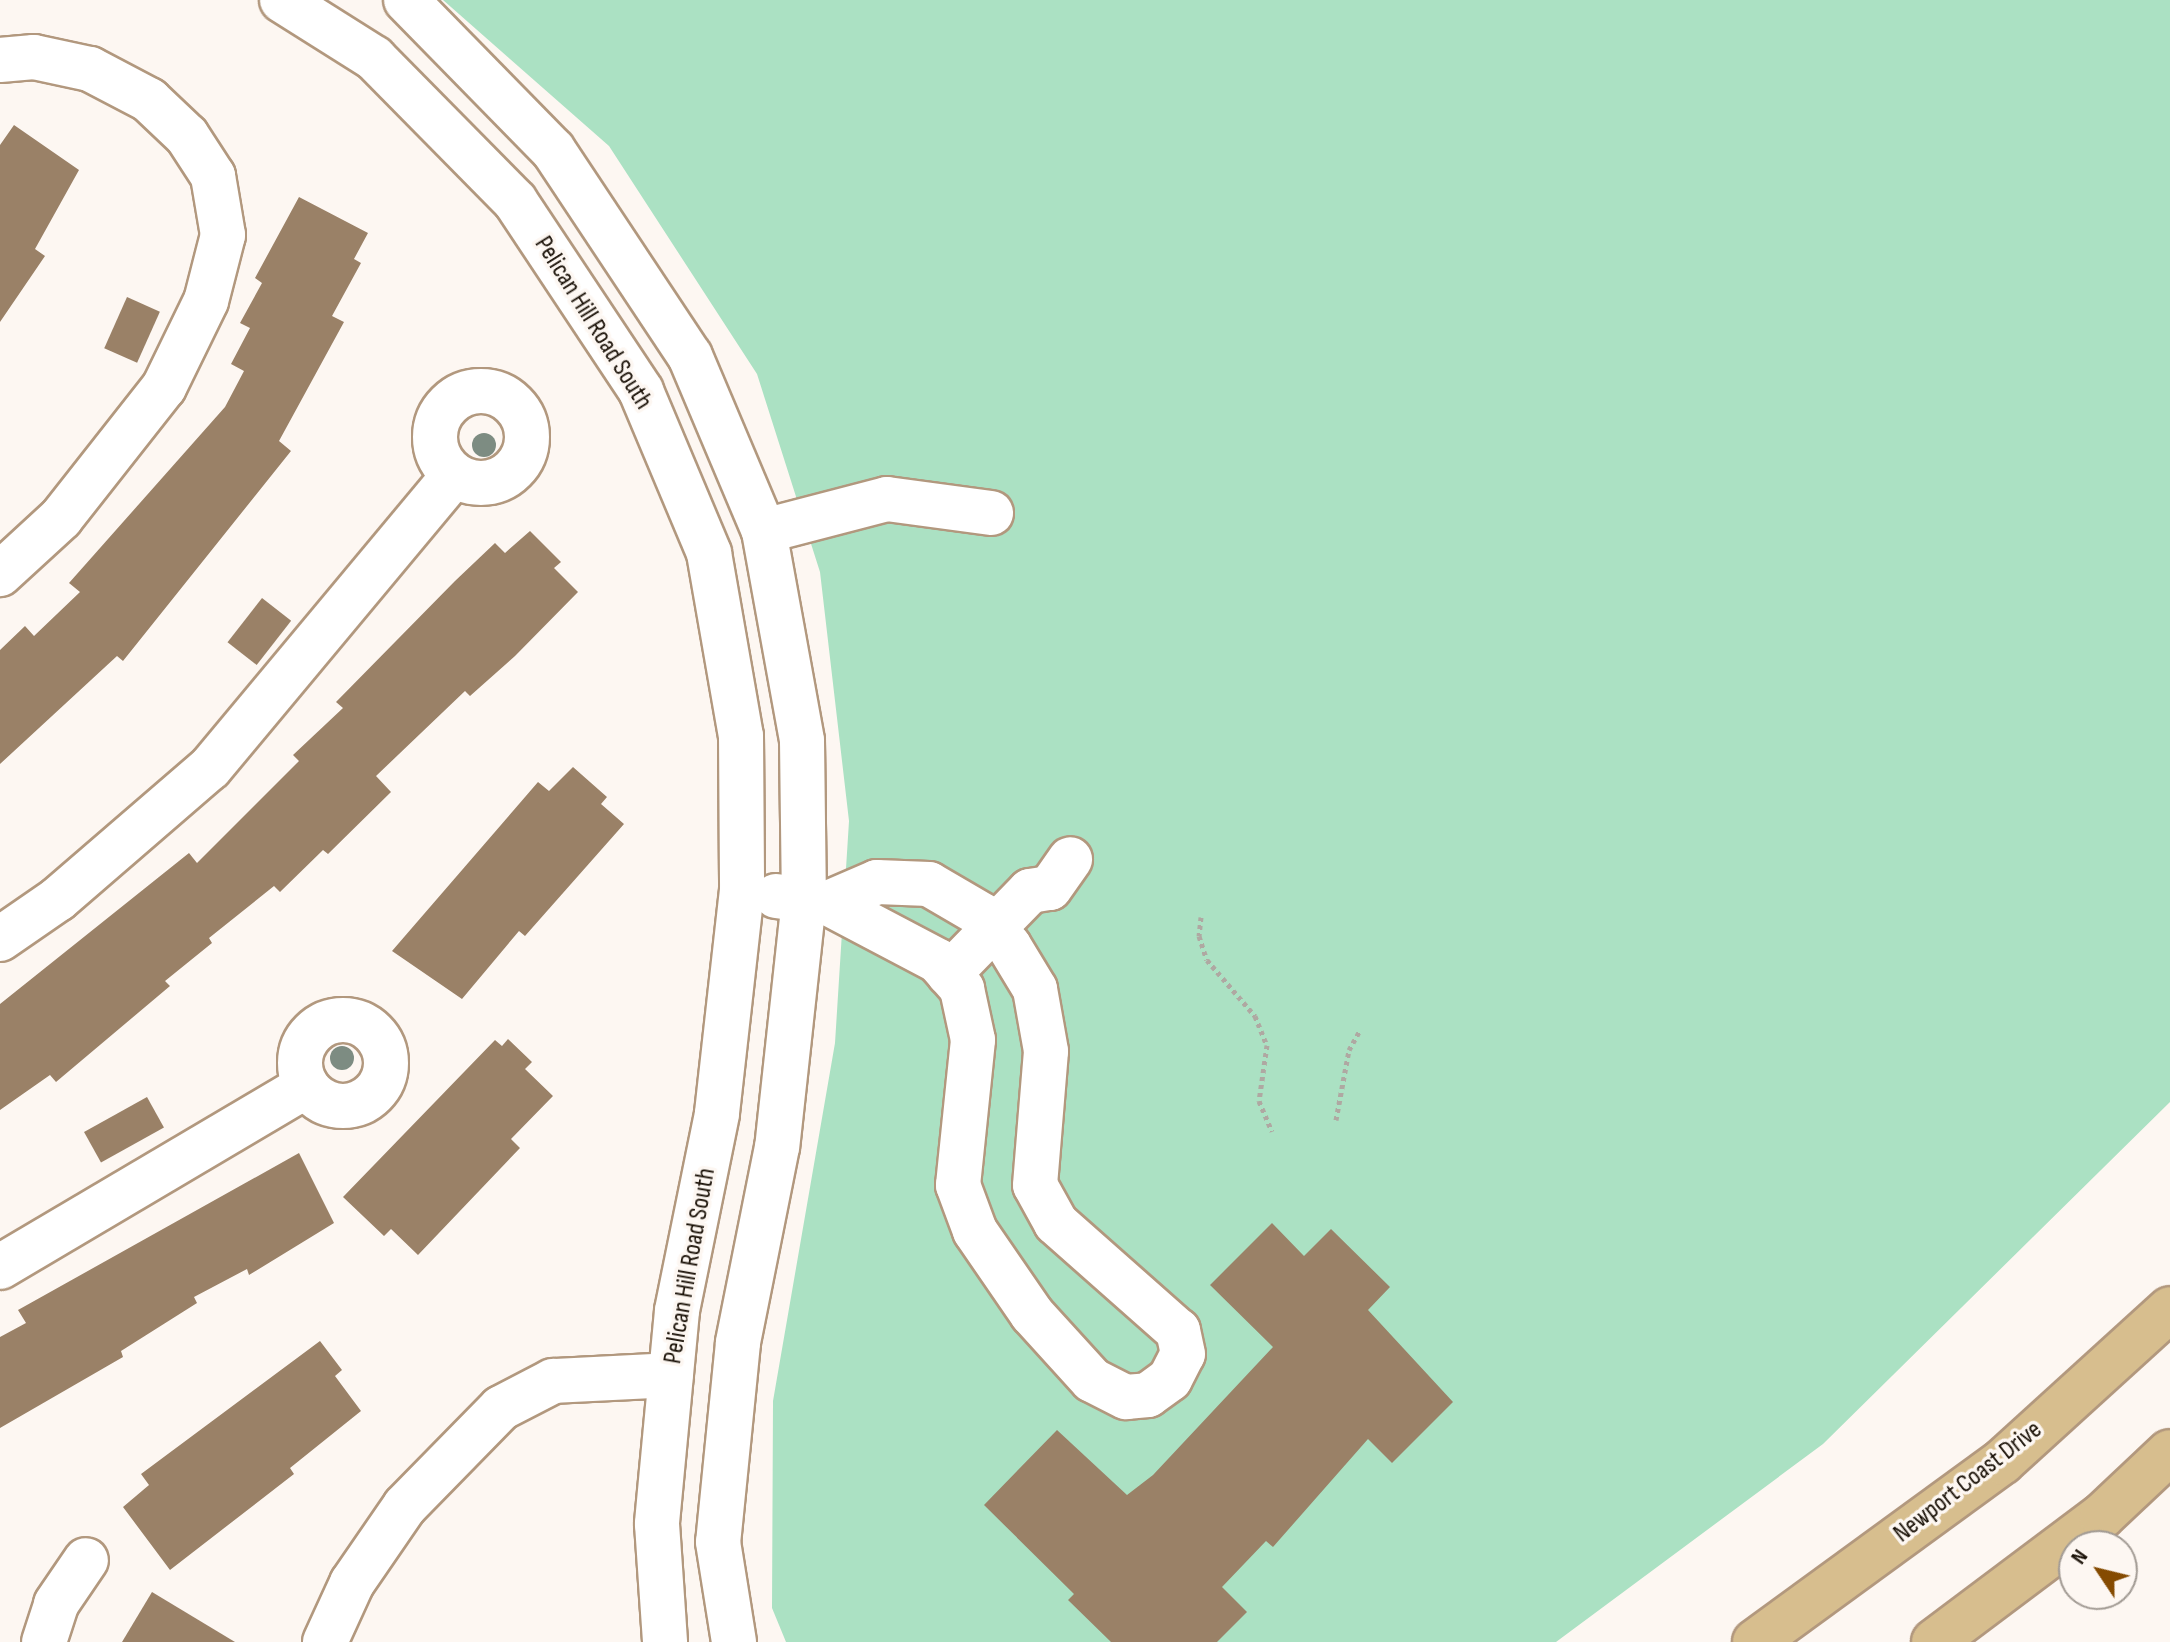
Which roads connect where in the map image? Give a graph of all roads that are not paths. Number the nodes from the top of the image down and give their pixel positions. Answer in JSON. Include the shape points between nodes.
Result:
{"nodes":[{"id":1,"x":282,"y":0,"type":"edge"},
{"id":2,"x":406,"y":0,"type":"edge"},
{"id":3,"x":0,"y":60,"type":"edge"},
{"id":4,"x":454,"y":475,"type":"dead end"},
{"id":5,"x":991,"y":513,"type":"dead end"},
{"id":6,"x":764,"y":531,"type":"junction"},
{"id":7,"x":0,"y":574,"type":"edge"},
{"id":8,"x":1056,"y":854,"type":"dead end"},
{"id":9,"x":742,"y":890,"type":"junction"},
{"id":10,"x":816,"y":901,"type":"junction"},
{"id":11,"x":994,"y":928,"type":"junction"},
{"id":12,"x":0,"y":939,"type":"edge"},
{"id":13,"x":949,"y":974,"type":"junction"},
{"id":14,"x":306,"y":1086,"type":"dead end"},
{"id":15,"x":0,"y":1267,"type":"edge"},
{"id":16,"x":2170,"y":1309,"type":"edge"},
{"id":17,"x":671,"y":1375,"type":"junction"},
{"id":18,"x":2170,"y":1452,"type":"edge"},
{"id":19,"x":86,"y":1560,"type":"dead end"},
{"id":20,"x":44,"y":1642,"type":"edge"},
{"id":21,"x":325,"y":1642,"type":"edge"},
{"id":22,"x":665,"y":1642,"type":"edge"},
{"id":23,"x":734,"y":1642,"type":"edge"},
{"id":24,"x":1755,"y":1642,"type":"edge"},
{"id":25,"x":1934,"y":1642,"type":"edge"}],
"edges":[{"from":1,"to":9,"type":"street","name":"Pelican Hill Road South","via":[[374,58],[515,201],[641,391],[709,553],[741,736]]},
{"from":2,"to":6,"type":"street","via":[[553,150],[690,356]]},
{"from":3,"to":7,"type":"street","via":[[34,57],[90,69],[149,100],[187,136],[213,176],[223,235],[206,301],[164,387],[61,518]]},
{"from":4,"to":12,"type":"street","via":[[210,768],[58,899]]},
{"from":5,"to":6,"type":"street","via":[[887,499]]},
{"from":6,"to":10,"type":"street","via":[[802,741]]},
{"from":8,"to":11,"type":"street","via":[[1050,888],[1030,891]]},
{"from":9,"to":10,"type":"street"},
{"from":9,"to":17,"type":"street","name":"Pelican Hill Road South","via":[[717,1114],[677,1311]]},
{"from":10,"to":11,"type":"street","via":[[877,882],[929,884]]},
{"from":10,"to":13,"type":"street","via":[[938,961]]},
{"from":10,"to":23,"type":"street","via":[[777,1147],[738,1343],[718,1542]]},
{"from":11,"to":13,"type":"street"},
{"from":11,"to":13,"type":"street","via":[[1035,989],[1046,1051],[1035,1185],[1056,1223],[1178,1331],[1183,1354],[1170,1379],[1148,1395],[1126,1397],[1092,1380],[1032,1314],[975,1231],[958,1185],[973,1040],[962,989]]},
{"from":14,"to":15,"type":"street"},
{"from":16,"to":24,"type":"main road","name":"Newport Coast Drive","via":[[2002,1462]]},
{"from":17,"to":21,"type":"street","via":[[553,1381],[501,1408],[405,1506],[352,1583]]},
{"from":17,"to":22,"type":"street","name":"Pelican Hill Road South","via":[[657,1524]]},
{"from":18,"to":25,"type":"main road","via":[[2102,1516]]},
{"from":19,"to":20,"type":"street","via":[[56,1604]]}]}
